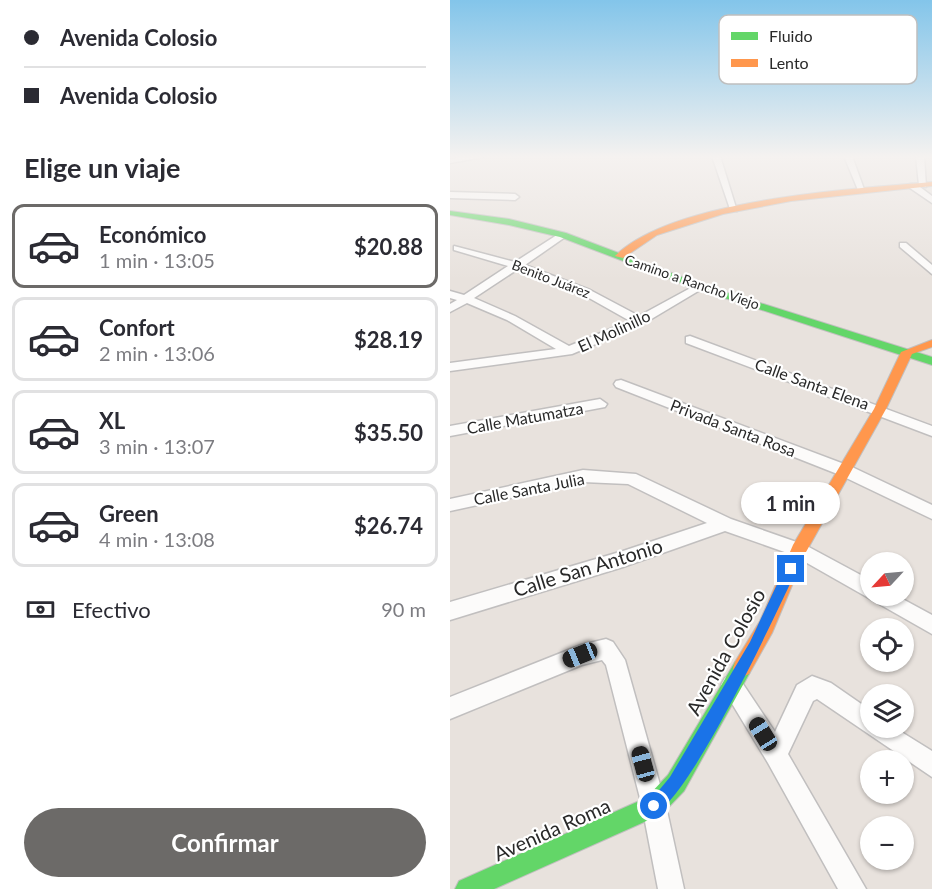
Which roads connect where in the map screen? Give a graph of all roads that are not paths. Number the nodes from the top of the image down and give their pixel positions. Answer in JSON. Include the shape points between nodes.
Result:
{"nodes":[{"id":1,"x":731,"y":197,"type":"edge"},
{"id":2,"x":808,"y":197,"type":"edge"},
{"id":3,"x":735,"y":209,"type":"junction"},
{"id":4,"x":450,"y":213,"type":"edge"},
{"id":5,"x":563,"y":236,"type":"junction"},
{"id":6,"x":903,"y":245,"type":"dead end"},
{"id":7,"x":458,"y":248,"type":"dead end"},
{"id":8,"x":620,"y":256,"type":"junction"},
{"id":9,"x":516,"y":265,"type":"junction"},
{"id":10,"x":932,"y":271,"type":"edge"},
{"id":11,"x":700,"y":287,"type":"junction"},
{"id":12,"x":450,"y":294,"type":"edge"},
{"id":13,"x":465,"y":298,"type":"junction"},
{"id":14,"x":450,"y":309,"type":"edge"},
{"id":15,"x":639,"y":321,"type":"junction"},
{"id":16,"x":690,"y":340,"type":"dead end"},
{"id":17,"x":932,"y":343,"type":"edge"},
{"id":18,"x":568,"y":351,"type":"junction"},
{"id":19,"x":907,"y":352,"type":"junction"},
{"id":20,"x":932,"y":361,"type":"edge"},
{"id":21,"x":453,"y":365,"type":"edge"},
{"id":22,"x":621,"y":384,"type":"dead end"},
{"id":23,"x":600,"y":404,"type":"dead end"},
{"id":24,"x":880,"y":409,"type":"junction"},
{"id":25,"x":450,"y":431,"type":"edge"},
{"id":26,"x":932,"y":431,"type":"edge"},
{"id":27,"x":846,"y":471,"type":"junction"},
{"id":28,"x":450,"y":505,"type":"edge"},
{"id":29,"x":932,"y":512,"type":"edge"},
{"id":30,"x":725,"y":524,"type":"junction"},
{"id":31,"x":799,"y":550,"type":"junction"},
{"id":32,"x":860,"y":584,"type":"edge"},
{"id":33,"x":898,"y":606,"type":"edge"},
{"id":34,"x":450,"y":611,"type":"edge"},
{"id":35,"x":932,"y":625,"type":"edge"},
{"id":36,"x":732,"y":685,"type":"junction"},
{"id":37,"x":450,"y":708,"type":"edge"},
{"id":38,"x":860,"y":716,"type":"edge"},
{"id":39,"x":891,"y":738,"type":"edge"},
{"id":40,"x":776,"y":755,"type":"junction"},
{"id":41,"x":932,"y":765,"type":"edge"},
{"id":42,"x":654,"y":806,"type":"junction"},
{"id":43,"x":470,"y":888,"type":"edge"},
{"id":44,"x":671,"y":889,"type":"edge"},
{"id":45,"x":852,"y":889,"type":"edge"}],
"edges":[{"from":1,"to":3,"type":"street"},
{"from":2,"to":3,"type":"street"},
{"from":3,"to":8,"type":"street","via":[[652,234]]},
{"from":4,"to":5,"type":"street","name":"Camino a Rancho Viejo"},
{"from":5,"to":8,"type":"street","name":"Camino a Rancho Viejo"},
{"from":5,"to":9,"type":"street"},
{"from":6,"to":10,"type":"street"},
{"from":7,"to":9,"type":"street","name":"Benito Juárez"},
{"from":8,"to":11,"type":"street","name":"Camino a Rancho Viejo"},
{"from":9,"to":13,"type":"street"},
{"from":9,"to":15,"type":"street","name":"Benito Juárez","via":[[586,292]]},
{"from":11,"to":15,"type":"street","name":"El Molinillo"},
{"from":11,"to":19,"type":"street","name":"Camino a Rancho Viejo"},
{"from":12,"to":13,"type":"street"},
{"from":13,"to":14,"type":"street"},
{"from":13,"to":18,"type":"street","via":[[532,328]]},
{"from":15,"to":18,"type":"street","name":"El Molinillo"},
{"from":16,"to":24,"type":"street","name":"Calle Santa Elena"},
{"from":17,"to":19,"type":"street"},
{"from":18,"to":21,"type":"street","name":"El Molinillo"},
{"from":19,"to":20,"type":"street","name":"Camino a Rancho Viejo"},
{"from":19,"to":24,"type":"street","name":"Avenida Colosio"},
{"from":22,"to":27,"type":"street","name":"Privada Santa Rosa"},
{"from":23,"to":25,"type":"street","name":"Calle Matumatza"},
{"from":24,"to":26,"type":"street","name":"Calle Santa Elena"},
{"from":24,"to":27,"type":"street","name":"Avenida Colosio"},
{"from":27,"to":29,"type":"street","name":"Privada Santa Rosa"},
{"from":27,"to":31,"type":"street","name":"Avenida Colosio"},
{"from":28,"to":30,"type":"street","name":"Calle Santa Julia","via":[[583,476],[609,475],[630,478]]},
{"from":30,"to":31,"type":"street","name":"Calle Santa Julia"},
{"from":30,"to":34,"type":"street","name":"Calle San Antonio"},
{"from":31,"to":32,"type":"street","name":"Calle Santa Julia"},
{"from":31,"to":36,"type":"street","name":"Avenida Colosio","via":[[766,627]]},
{"from":33,"to":35,"type":"street"},
{"from":36,"to":40,"type":"street"},
{"from":36,"to":42,"type":"street","name":"Avenida Colosio","via":[[675,783]]},
{"from":37,"to":42,"type":"street","via":[[580,655],[606,649],[615,660]]},
{"from":38,"to":40,"type":"street","via":[[812,687],[805,693]]},
{"from":39,"to":41,"type":"street"},
{"from":40,"to":45,"type":"street"},
{"from":42,"to":43,"type":"street","name":"Avenida Roma"},
{"from":42,"to":44,"type":"street"}]}
